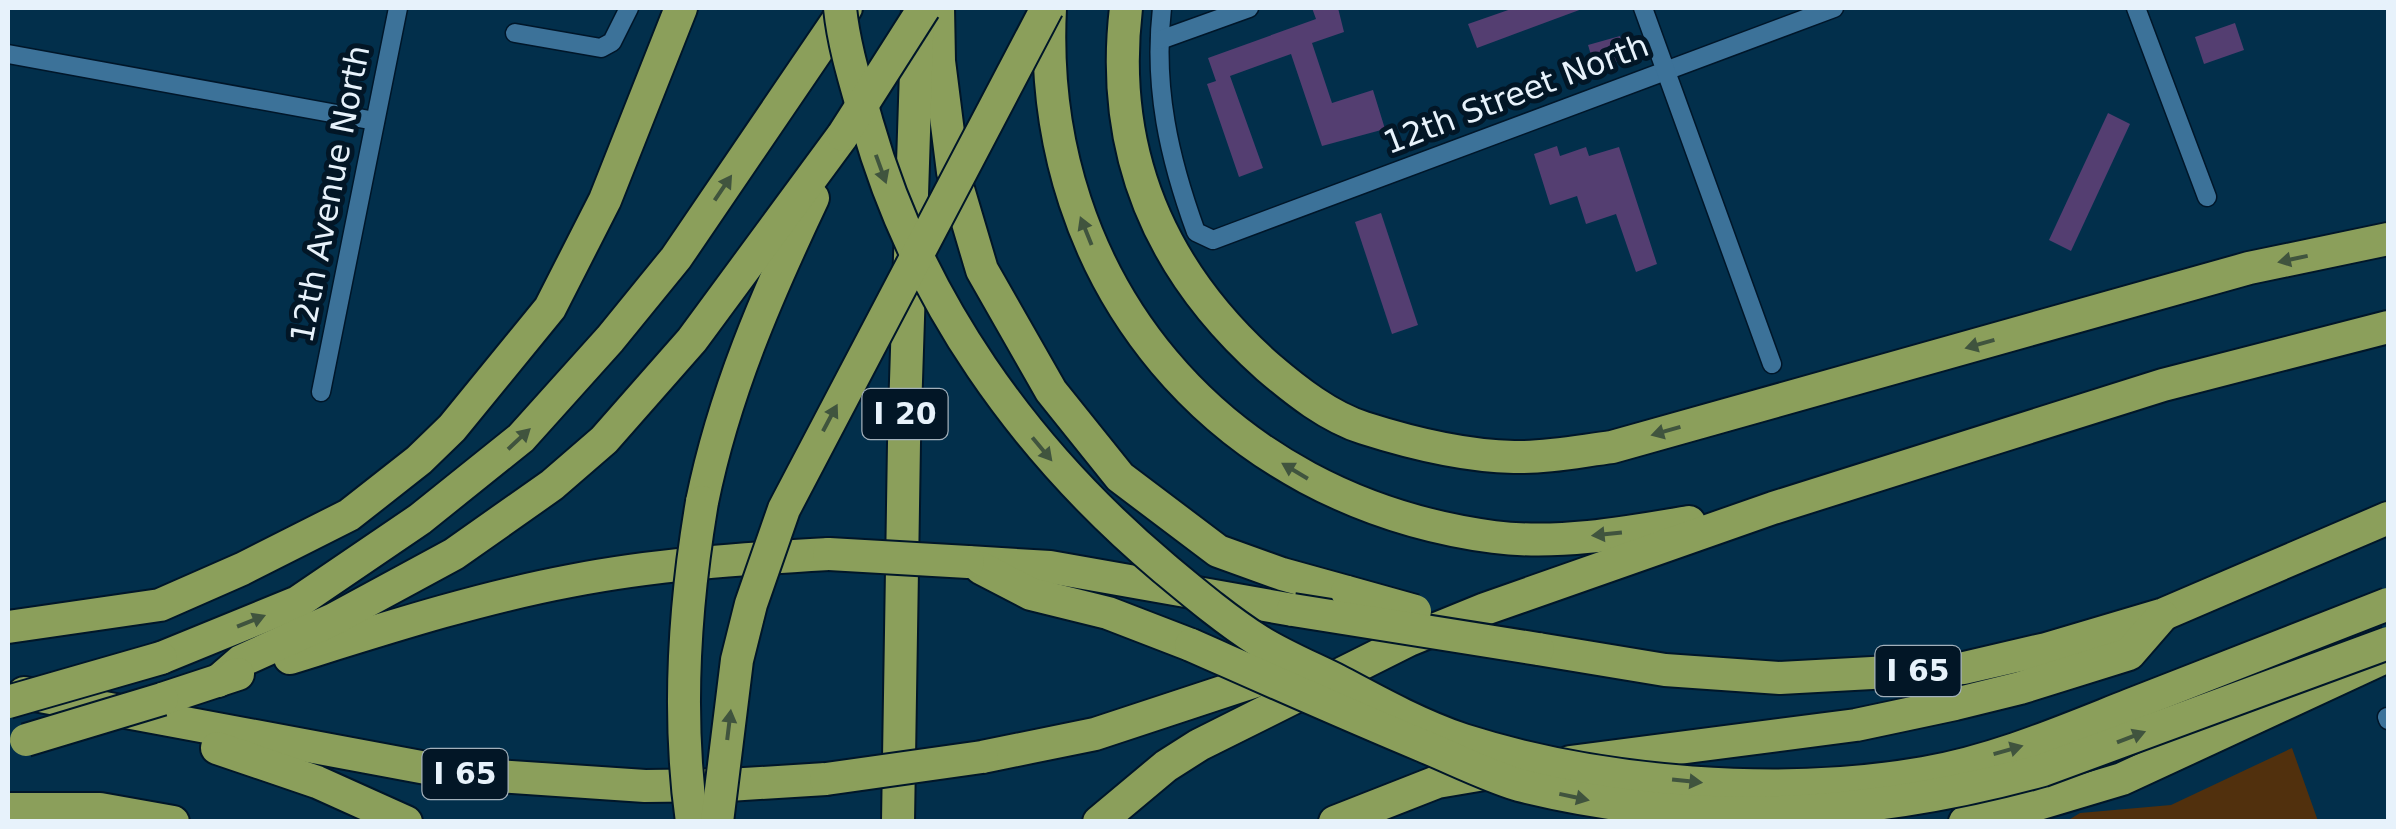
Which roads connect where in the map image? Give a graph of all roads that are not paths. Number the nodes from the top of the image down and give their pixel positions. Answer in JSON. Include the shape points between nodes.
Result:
{"nodes":[{"id":1,"x":398,"y":8,"type":"edge"},
{"id":2,"x":629,"y":8,"type":"edge"},
{"id":3,"x":681,"y":8,"type":"edge"},
{"id":4,"x":843,"y":8,"type":"edge"},
{"id":5,"x":921,"y":8,"type":"edge"},
{"id":6,"x":938,"y":8,"type":"edge"},
{"id":7,"x":1048,"y":8,"type":"edge"},
{"id":8,"x":1126,"y":8,"type":"edge"},
{"id":9,"x":1162,"y":8,"type":"edge"},
{"id":10,"x":1249,"y":8,"type":"edge"},
{"id":11,"x":1643,"y":8,"type":"edge"},
{"id":12,"x":1834,"y":8,"type":"edge"},
{"id":13,"x":2136,"y":8,"type":"edge"},
{"id":14,"x":516,"y":33,"type":"dead end"},
{"id":15,"x":1160,"y":40,"type":"junction"},
{"id":16,"x":8,"y":54,"type":"edge"},
{"id":17,"x":1666,"y":70,"type":"junction"},
{"id":18,"x":375,"y":122,"type":"junction"},
{"id":19,"x":843,"y":135,"type":"junction"},
{"id":20,"x":2208,"y":197,"type":"dead end"},
{"id":21,"x":2388,"y":238,"type":"edge"},
{"id":22,"x":2388,"y":327,"type":"edge"},
{"id":23,"x":1772,"y":364,"type":"dead end"},
{"id":24,"x":321,"y":392,"type":"dead end"},
{"id":25,"x":1773,"y":508,"type":"junction"},
{"id":26,"x":2388,"y":518,"type":"edge"},
{"id":27,"x":968,"y":562,"type":"junction"},
{"id":28,"x":2388,"y":604,"type":"edge"},
{"id":29,"x":2164,"y":614,"type":"junction"},
{"id":30,"x":8,"y":627,"type":"edge"},
{"id":31,"x":1408,"y":640,"type":"junction"},
{"id":32,"x":2388,"y":642,"type":"edge"},
{"id":33,"x":1538,"y":649,"type":"junction"},
{"id":34,"x":2388,"y":656,"type":"edge"},
{"id":35,"x":218,"y":680,"type":"junction"},
{"id":36,"x":8,"y":689,"type":"edge"},
{"id":37,"x":8,"y":702,"type":"edge"},
{"id":38,"x":108,"y":711,"type":"junction"},
{"id":39,"x":17,"y":743,"type":"edge"},
{"id":40,"x":8,"y":808,"type":"edge"},
{"id":41,"x":173,"y":822,"type":"edge"},
{"id":42,"x":406,"y":822,"type":"edge"},
{"id":43,"x":692,"y":822,"type":"edge"},
{"id":44,"x":718,"y":822,"type":"edge"},
{"id":45,"x":898,"y":822,"type":"edge"},
{"id":46,"x":1100,"y":822,"type":"edge"},
{"id":47,"x":1335,"y":822,"type":"edge"},
{"id":48,"x":1965,"y":822,"type":"edge"}],
"edges":[{"from":1,"to":18,"type":"street","name":"12th Avenue North"},
{"from":2,"to":14,"type":"street","via":[[608,47]]},
{"from":3,"to":30,"type":"highway","via":[[606,200],[550,308],[419,460],[348,515],[160,605]]},
{"from":4,"to":28,"type":"highway","one_way":true,"bridge":true,"via":[[843,39],[904,231],[954,329],[1052,461],[1122,533],[1260,641],[1464,740],[1584,767],[1707,784],[1925,773],[2044,739]]},
{"from":37,"to":4,"type":"highway","one_way":true,"bridge":true,"via":[[161,658],[298,602],[420,519],[521,438],[676,258]]},
{"from":5,"to":19,"type":"highway","number":"I 20","bridge":true},
{"from":5,"to":45,"type":"highway","number":"I 20"},
{"from":6,"to":33,"type":"highway","bridge":true,"via":[[953,172],[982,270],[1051,391],[1120,476],[1218,550]]},
{"from":25,"to":7,"type":"highway","one_way":true,"via":[[1623,533],[1498,537],[1389,515],[1341,496],[1256,446],[1206,408],[1134,324],[1086,233],[1056,131]]},
{"from":44,"to":7,"type":"highway","one_way":true,"bridge":true,"via":[[736,660],[784,509]]},
{"from":21,"to":8,"type":"highway","one_way":true,"via":[[2249,268],[1612,447],[1514,457],[1446,448],[1362,427],[1323,408],[1216,316],[1185,276],[1142,186],[1130,135],[1122,86]]},
{"from":9,"to":15,"type":"street"},
{"from":10,"to":15,"type":"street"},
{"from":11,"to":17,"type":"street"},
{"from":12,"to":17,"type":"street","name":"12th Street North"},
{"from":13,"to":20,"type":"street"},
{"from":15,"to":17,"type":"street","name":"12th Street North","via":[[1162,113],[1176,178],[1198,234],[1207,239]]},
{"from":16,"to":18,"type":"street"},
{"from":17,"to":23,"type":"street"},
{"from":18,"to":24,"type":"street","name":"12th Avenue North"},
{"from":19,"to":35,"type":"highway","via":[[692,340],[604,440],[454,554],[241,661]]},
{"from":19,"to":43,"type":"highway","number":"I 20","bridge":true,"via":[[748,342],[702,502],[684,659]]},
{"from":22,"to":25,"type":"highway","number":"I 65","via":[[2163,385]]},
{"from":25,"to":31,"type":"highway","number":"I 65"},
{"from":26,"to":29,"type":"highway","number":"I 65"},
{"from":27,"to":32,"type":"highway","one_way":true,"bridge":true,"via":[[1031,594],[1108,613],[1191,645],[1518,784],[1634,810],[1746,818],[1858,811],[2027,775]]},
{"from":27,"to":33,"type":"highway","number":"I 65","bridge":true,"via":[[1050,567]]},
{"from":27,"to":35,"type":"highway","number":"I 65","bridge":true,"via":[[829,554],[666,565],[416,618]]},
{"from":29,"to":33,"type":"highway","number":"I 65","via":[[1964,668],[1815,677],[1665,670]]},
{"from":29,"to":47,"type":"highway","via":[[2130,654],[1956,704],[1437,782]]},
{"from":31,"to":38,"type":"highway","number":"I 65","bridge":true,"via":[[1286,671],[1095,734],[826,778],[728,785],[498,778]]},
{"from":31,"to":46,"type":"highway","via":[[1199,745]]},
{"from":34,"to":48,"type":"highway","via":[[2122,779]]},
{"from":35,"to":39,"type":"highway","number":"I 65","bridge":true},
{"from":36,"to":38,"type":"highway","number":"I 65"},
{"from":38,"to":42,"type":"highway","via":[[317,782]]},
{"from":40,"to":41,"type":"highway","via":[[100,809]]}]}
